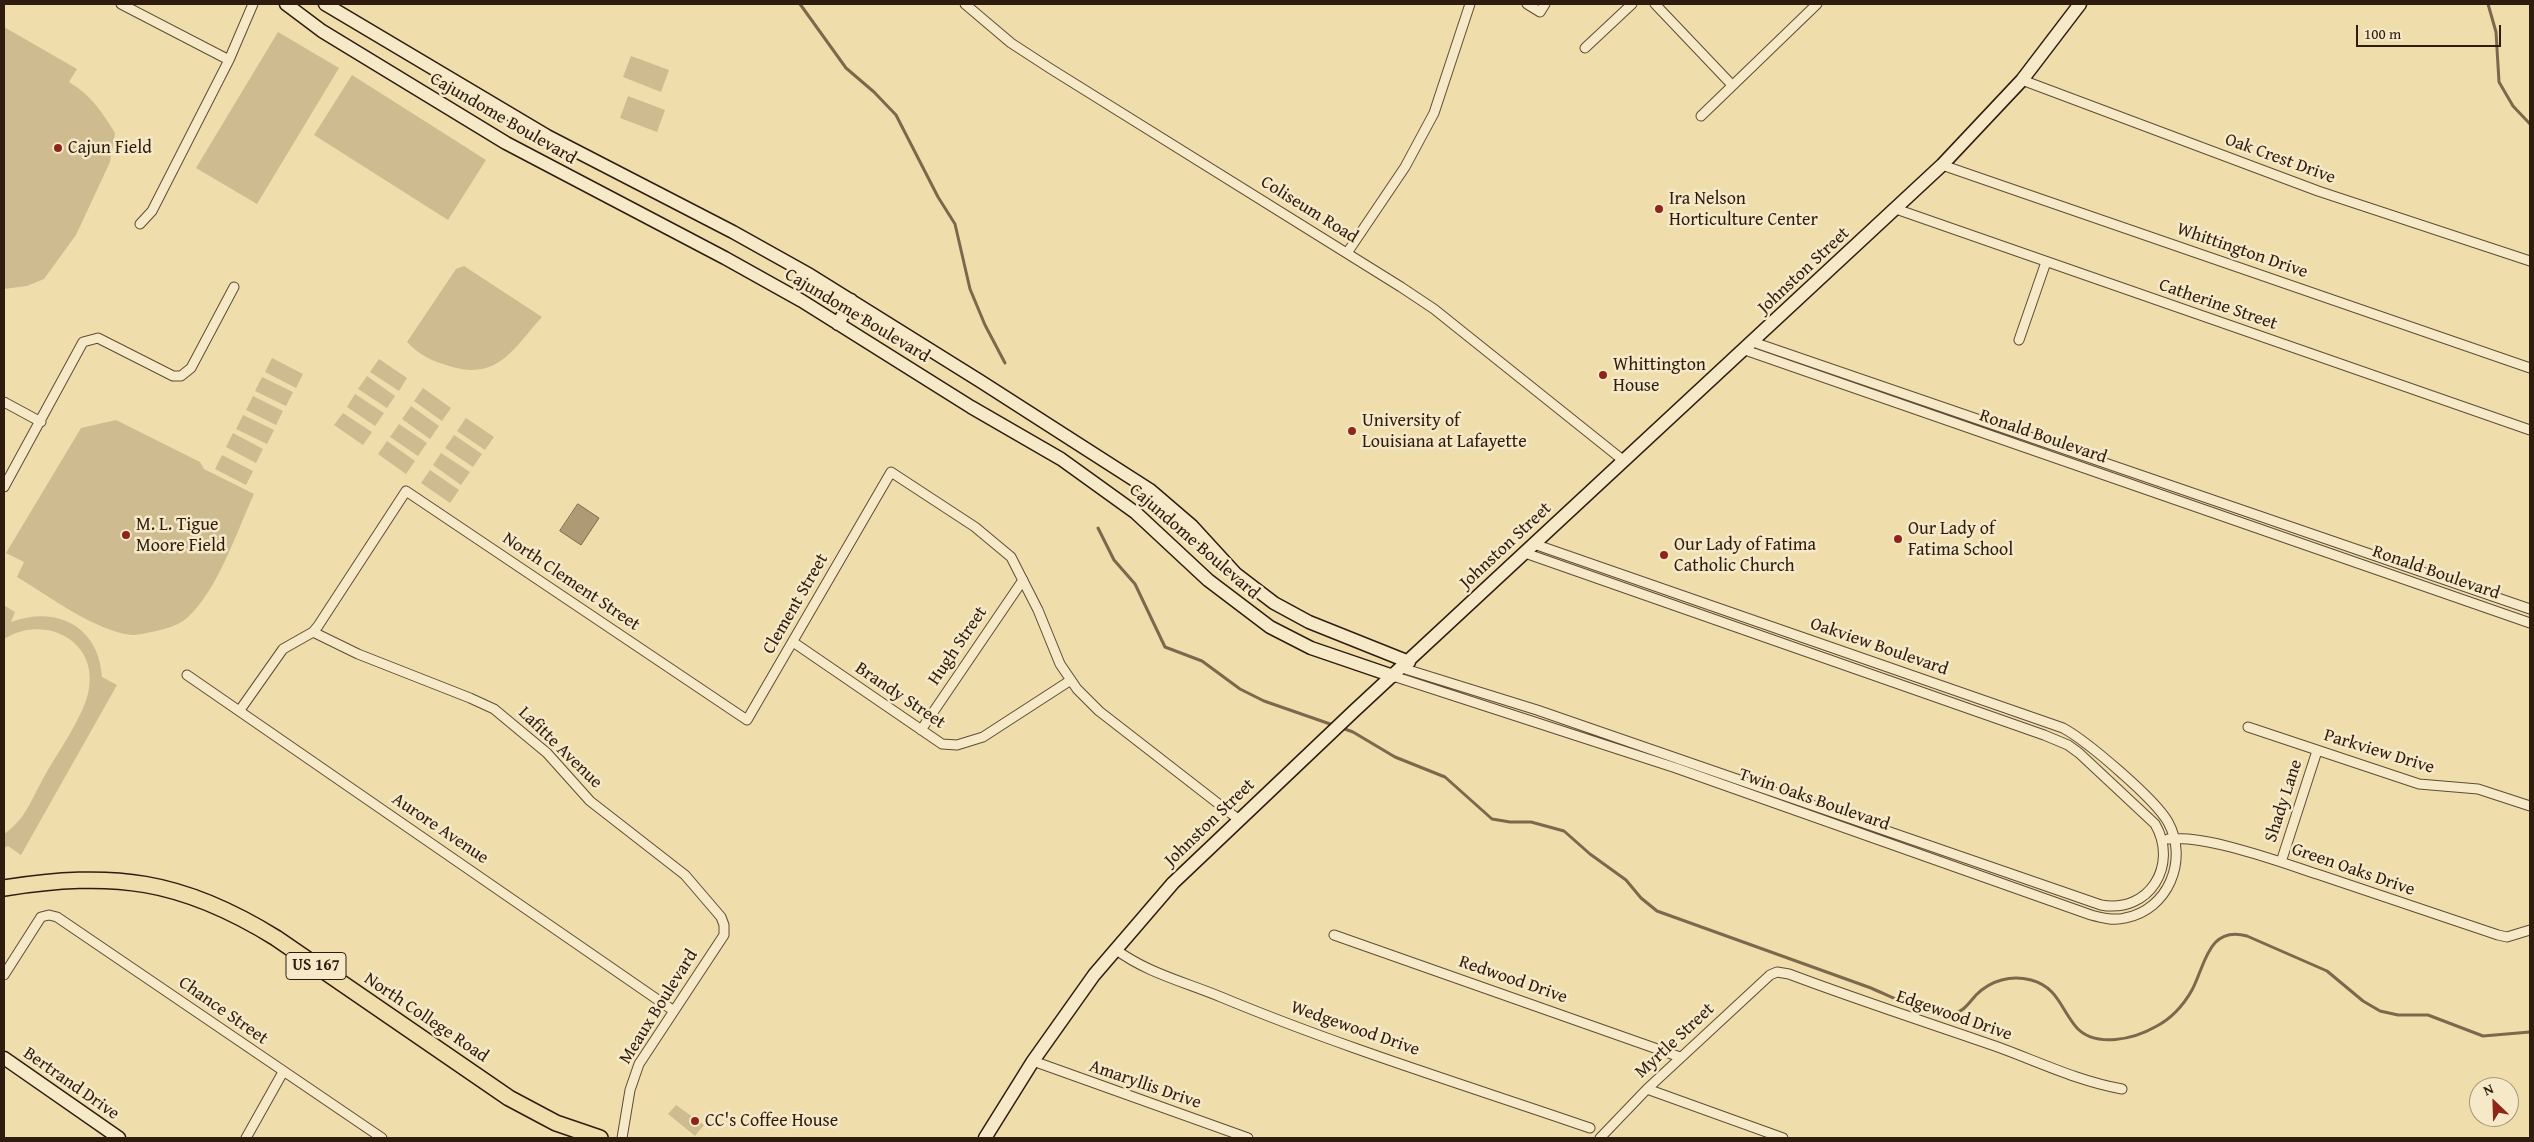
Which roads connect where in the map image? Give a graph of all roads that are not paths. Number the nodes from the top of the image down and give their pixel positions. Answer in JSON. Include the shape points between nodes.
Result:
{"nodes":[{"id":1,"x":121,"y":4,"type":"edge"},
{"id":2,"x":253,"y":4,"type":"edge"},
{"id":3,"x":286,"y":4,"type":"edge"},
{"id":4,"x":325,"y":4,"type":"edge"},
{"id":5,"x":965,"y":4,"type":"edge"},
{"id":6,"x":1470,"y":4,"type":"edge"},
{"id":7,"x":1527,"y":4,"type":"edge"},
{"id":8,"x":1632,"y":4,"type":"edge"},
{"id":9,"x":1655,"y":4,"type":"edge"},
{"id":10,"x":1817,"y":4,"type":"edge"},
{"id":11,"x":2080,"y":4,"type":"edge"},
{"id":12,"x":1543,"y":8,"type":"edge"},
{"id":13,"x":1585,"y":48,"type":"dead end"},
{"id":14,"x":229,"y":60,"type":"junction"},
{"id":15,"x":2022,"y":80,"type":"junction"},
{"id":16,"x":1732,"y":85,"type":"junction"},
{"id":17,"x":1701,"y":116,"type":"dead end"},
{"id":18,"x":1942,"y":165,"type":"junction"},
{"id":19,"x":1896,"y":209,"type":"junction"},
{"id":20,"x":140,"y":224,"type":"dead end"},
{"id":21,"x":1347,"y":253,"type":"junction"},
{"id":22,"x":2530,"y":261,"type":"edge"},
{"id":23,"x":2046,"y":262,"type":"junction"},
{"id":24,"x":234,"y":287,"type":"dead end"},
{"id":25,"x":851,"y":300,"type":"junction"},
{"id":26,"x":838,"y":324,"type":"junction"},
{"id":27,"x":2019,"y":340,"type":"dead end"},
{"id":28,"x":1749,"y":346,"type":"junction"},
{"id":29,"x":2530,"y":368,"type":"edge"},
{"id":30,"x":1895,"y":390,"type":"junction"},
{"id":31,"x":4,"y":402,"type":"edge"},
{"id":32,"x":1891,"y":402,"type":"junction"},
{"id":33,"x":41,"y":422,"type":"junction"},
{"id":34,"x":2530,"y":430,"type":"edge"},
{"id":35,"x":2040,"y":440,"type":"junction"},
{"id":36,"x":2036,"y":452,"type":"junction"},
{"id":37,"x":1097,"y":456,"type":"junction"},
{"id":38,"x":1624,"y":461,"type":"junction"},
{"id":39,"x":1084,"y":475,"type":"junction"},
{"id":40,"x":4,"y":487,"type":"edge"},
{"id":41,"x":2185,"y":490,"type":"junction"},
{"id":42,"x":2181,"y":502,"type":"junction"},
{"id":43,"x":2335,"y":542,"type":"junction"},
{"id":44,"x":1534,"y":544,"type":"junction"},
{"id":45,"x":1525,"y":553,"type":"junction"},
{"id":46,"x":2331,"y":554,"type":"junction"},
{"id":47,"x":1023,"y":580,"type":"junction"},
{"id":48,"x":2479,"y":591,"type":"junction"},
{"id":49,"x":2475,"y":604,"type":"junction"},
{"id":50,"x":2530,"y":609,"type":"edge"},
{"id":51,"x":2530,"y":623,"type":"edge"},
{"id":52,"x":313,"y":632,"type":"junction"},
{"id":53,"x":793,"y":642,"type":"junction"},
{"id":54,"x":1401,"y":668,"type":"junction"},
{"id":55,"x":187,"y":675,"type":"dead end"},
{"id":56,"x":1071,"y":680,"type":"junction"},
{"id":57,"x":717,"y":700,"type":"joint"},
{"id":58,"x":240,"y":710,"type":"junction"},
{"id":59,"x":2248,"y":728,"type":"dead end"},
{"id":60,"x":921,"y":730,"type":"junction"},
{"id":61,"x":2318,"y":751,"type":"junction"},
{"id":62,"x":2530,"y":806,"type":"edge"},
{"id":63,"x":1238,"y":820,"type":"junction"},
{"id":64,"x":2174,"y":839,"type":"junction"},
{"id":65,"x":2163,"y":840,"type":"junction"},
{"id":66,"x":2281,"y":862,"type":"junction"},
{"id":67,"x":4,"y":888,"type":"edge"},
{"id":68,"x":724,"y":925,"type":"joint"},
{"id":69,"x":2530,"y":930,"type":"edge"},
{"id":70,"x":1334,"y":935,"type":"dead end"},
{"id":71,"x":1115,"y":949,"type":"junction"},
{"id":72,"x":1777,"y":972,"type":"joint"},
{"id":73,"x":4,"y":975,"type":"edge"},
{"id":74,"x":674,"y":1011,"type":"junction"},
{"id":75,"x":1680,"y":1057,"type":"junction"},
{"id":76,"x":4,"y":1058,"type":"edge"},
{"id":77,"x":1032,"y":1061,"type":"junction"},
{"id":78,"x":283,"y":1072,"type":"junction"},
{"id":79,"x":1647,"y":1089,"type":"junction"},
{"id":80,"x":2122,"y":1089,"type":"dead end"},
{"id":81,"x":1590,"y":1128,"type":"dead end"},
{"id":82,"x":119,"y":1138,"type":"edge"},
{"id":83,"x":246,"y":1138,"type":"edge"},
{"id":84,"x":382,"y":1138,"type":"edge"},
{"id":85,"x":600,"y":1138,"type":"edge"},
{"id":86,"x":622,"y":1138,"type":"edge"},
{"id":87,"x":985,"y":1138,"type":"edge"},
{"id":88,"x":1248,"y":1138,"type":"edge"},
{"id":89,"x":1600,"y":1138,"type":"edge"},
{"id":90,"x":1783,"y":1138,"type":"edge"}],
"edges":[{"from":1,"to":14,"type":"street"},
{"from":2,"to":14,"type":"street"},
{"from":3,"to":26,"type":"street","name":"Cajundome Boulevard","via":[[322,31],[506,143],[725,258]]},
{"from":4,"to":25,"type":"street","name":"Cajundome Boulevard","via":[[547,136],[733,232]]},
{"from":5,"to":21,"type":"street","name":"Coliseum Road","via":[[1011,43],[1051,70]]},
{"from":6,"to":21,"type":"street","via":[[1427,127],[1405,167]]},
{"from":7,"to":12,"type":"street"},
{"from":8,"to":13,"type":"street"},
{"from":9,"to":16,"type":"street"},
{"from":10,"to":16,"type":"street"},
{"from":11,"to":15,"type":"street","name":"Johnston Street"},
{"from":14,"to":20,"type":"street","via":[[152,211]]},
{"from":15,"to":18,"type":"street","name":"Johnston Street"},
{"from":15,"to":22,"type":"street","name":"Oak Crest Drive","via":[[2318,191]]},
{"from":16,"to":17,"type":"street"},
{"from":18,"to":19,"type":"street","name":"Johnston Street"},
{"from":18,"to":29,"type":"street","name":"Whittington Drive"},
{"from":19,"to":23,"type":"street","name":"Catherine Street"},
{"from":19,"to":28,"type":"street","name":"Johnston Street"},
{"from":21,"to":38,"type":"street","name":"Coliseum Road","via":[[1434,309]]},
{"from":23,"to":27,"type":"street"},
{"from":23,"to":34,"type":"street","name":"Catherine Street"},
{"from":24,"to":33,"type":"street","via":[[188,372],[172,376],[104,341],[90,339],[78,348]]},
{"from":25,"to":26,"type":"street"},
{"from":25,"to":37,"type":"street","name":"Cajundome Boulevard"},
{"from":26,"to":39,"type":"street","name":"Cajundome Boulevard"},
{"from":28,"to":30,"type":"street","name":"Ronald Boulevard"},
{"from":28,"to":32,"type":"street","name":"Ronald Boulevard"},
{"from":28,"to":38,"type":"street","name":"Johnston Street"},
{"from":30,"to":32,"type":"street"},
{"from":30,"to":35,"type":"street","name":"Ronald Boulevard"},
{"from":31,"to":33,"type":"street"},
{"from":32,"to":36,"type":"street","name":"Ronald Boulevard"},
{"from":33,"to":40,"type":"street"},
{"from":35,"to":36,"type":"street"},
{"from":35,"to":41,"type":"street","name":"Ronald Boulevard"},
{"from":36,"to":42,"type":"street","name":"Ronald Boulevard"},
{"from":37,"to":39,"type":"street"},
{"from":37,"to":54,"type":"street","name":"Cajundome Boulevard","via":[[1139,482],[1174,510],[1236,574],[1274,603]]},
{"from":38,"to":44,"type":"street","name":"Johnston Street"},
{"from":39,"to":54,"type":"street","name":"Cajundome Boulevard","via":[[1136,513],[1208,580],[1258,619],[1310,648]]},
{"from":41,"to":42,"type":"street"},
{"from":41,"to":43,"type":"street","name":"Ronald Boulevard"},
{"from":42,"to":46,"type":"street","name":"Ronald Boulevard"},
{"from":43,"to":46,"type":"street"},
{"from":43,"to":48,"type":"street","name":"Ronald Boulevard"},
{"from":44,"to":45,"type":"street","name":"Johnston Street"},
{"from":44,"to":64,"type":"street","name":"Oakview Boulevard","via":[[2063,728],[2080,738],[2155,805],[2169,824]]},
{"from":45,"to":54,"type":"street","name":"Johnston Street"},
{"from":45,"to":65,"type":"street","name":"Oakview Boulevard","via":[[2057,740],[2079,753],[2149,818]]},
{"from":46,"to":49,"type":"street","name":"Ronald Boulevard"},
{"from":47,"to":53,"type":"street","name":"Clement Street","via":[[1015,563],[1000,546],[975,526],[891,472]]},
{"from":47,"to":56,"type":"street","via":[[1056,655]]},
{"from":47,"to":60,"type":"street","name":"Hugh Street"},
{"from":48,"to":49,"type":"street"},
{"from":48,"to":50,"type":"street","name":"Ronald Boulevard"},
{"from":49,"to":51,"type":"street","name":"Ronald Boulevard"},
{"from":52,"to":57,"type":"street","name":"North Clement Street","via":[[406,491]]},
{"from":52,"to":58,"type":"street","via":[[283,649]]},
{"from":52,"to":68,"type":"street","name":"Lafitte Avenue","via":[[494,710],[547,753],[590,800],[684,875],[703,894]]},
{"from":53,"to":57,"type":"street","name":"Clement Street","via":[[747,720]]},
{"from":53,"to":60,"type":"street","name":"Brandy Street"},
{"from":54,"to":63,"type":"street","name":"Johnston Street"},
{"from":54,"to":64,"type":"street","name":"Twin Oaks Boulevard","via":[[2104,918],[2133,916],[2152,906],[2161,896],[2175,870]]},
{"from":54,"to":65,"type":"street","name":"Twin Oaks Boulevard","via":[[1556,716],[2101,905],[2124,906],[2147,893],[2160,874]]},
{"from":55,"to":58,"type":"street","name":"Aurore Avenue"},
{"from":56,"to":60,"type":"street","name":"Brandy Street","via":[[983,737],[958,745],[942,744]]},
{"from":56,"to":63,"type":"street","via":[[1099,711]]},
{"from":58,"to":74,"type":"street","name":"Aurore Avenue"},
{"from":59,"to":61,"type":"street","name":"Parkview Drive"},
{"from":61,"to":62,"type":"street","name":"Parkview Drive","via":[[2419,784],[2478,789]]},
{"from":61,"to":66,"type":"street","name":"Shady Lane"},
{"from":63,"to":71,"type":"street","name":"Johnston Street","via":[[1173,883]]},
{"from":64,"to":65,"type":"street","name":"Green Oaks Drive"},
{"from":64,"to":66,"type":"street","name":"Green Oaks Drive","via":[[2209,843]]},
{"from":66,"to":69,"type":"street","name":"Green Oaks Drive","via":[[2498,936],[2507,937]]},
{"from":67,"to":85,"type":"main road","name":"North College Road","number":"US 167","via":[[54,880],[120,880],[162,887],[210,902],[276,938],[509,1098],[556,1122]]},
{"from":68,"to":74,"type":"street","name":"Meaux Boulevard","via":[[724,935]]},
{"from":70,"to":75,"type":"street","name":"Redwood Drive"},
{"from":71,"to":77,"type":"street","name":"Johnston Street"},
{"from":71,"to":81,"type":"street","name":"Wedgewood Drive","via":[[1131,961],[1163,976],[1257,1012]]},
{"from":72,"to":75,"type":"street","name":"Myrtle Street"},
{"from":72,"to":80,"type":"street","name":"Edgewood Drive","via":[[1955,1032],[2085,1081]]},
{"from":73,"to":78,"type":"street","name":"Chance Street","via":[[37,922],[46,915],[57,917]]},
{"from":74,"to":86,"type":"street","name":"Meaux Boulevard","via":[[635,1072]]},
{"from":75,"to":79,"type":"street","name":"Myrtle Street"},
{"from":76,"to":82,"type":"street","name":"Bertrand Drive"},
{"from":77,"to":87,"type":"street","name":"Johnston Street"},
{"from":77,"to":88,"type":"street","name":"Amaryllis Drive"},
{"from":78,"to":83,"type":"street"},
{"from":78,"to":84,"type":"street","name":"Chance Street"},
{"from":79,"to":89,"type":"street","name":"Myrtle Street"},
{"from":79,"to":90,"type":"street"}]}
